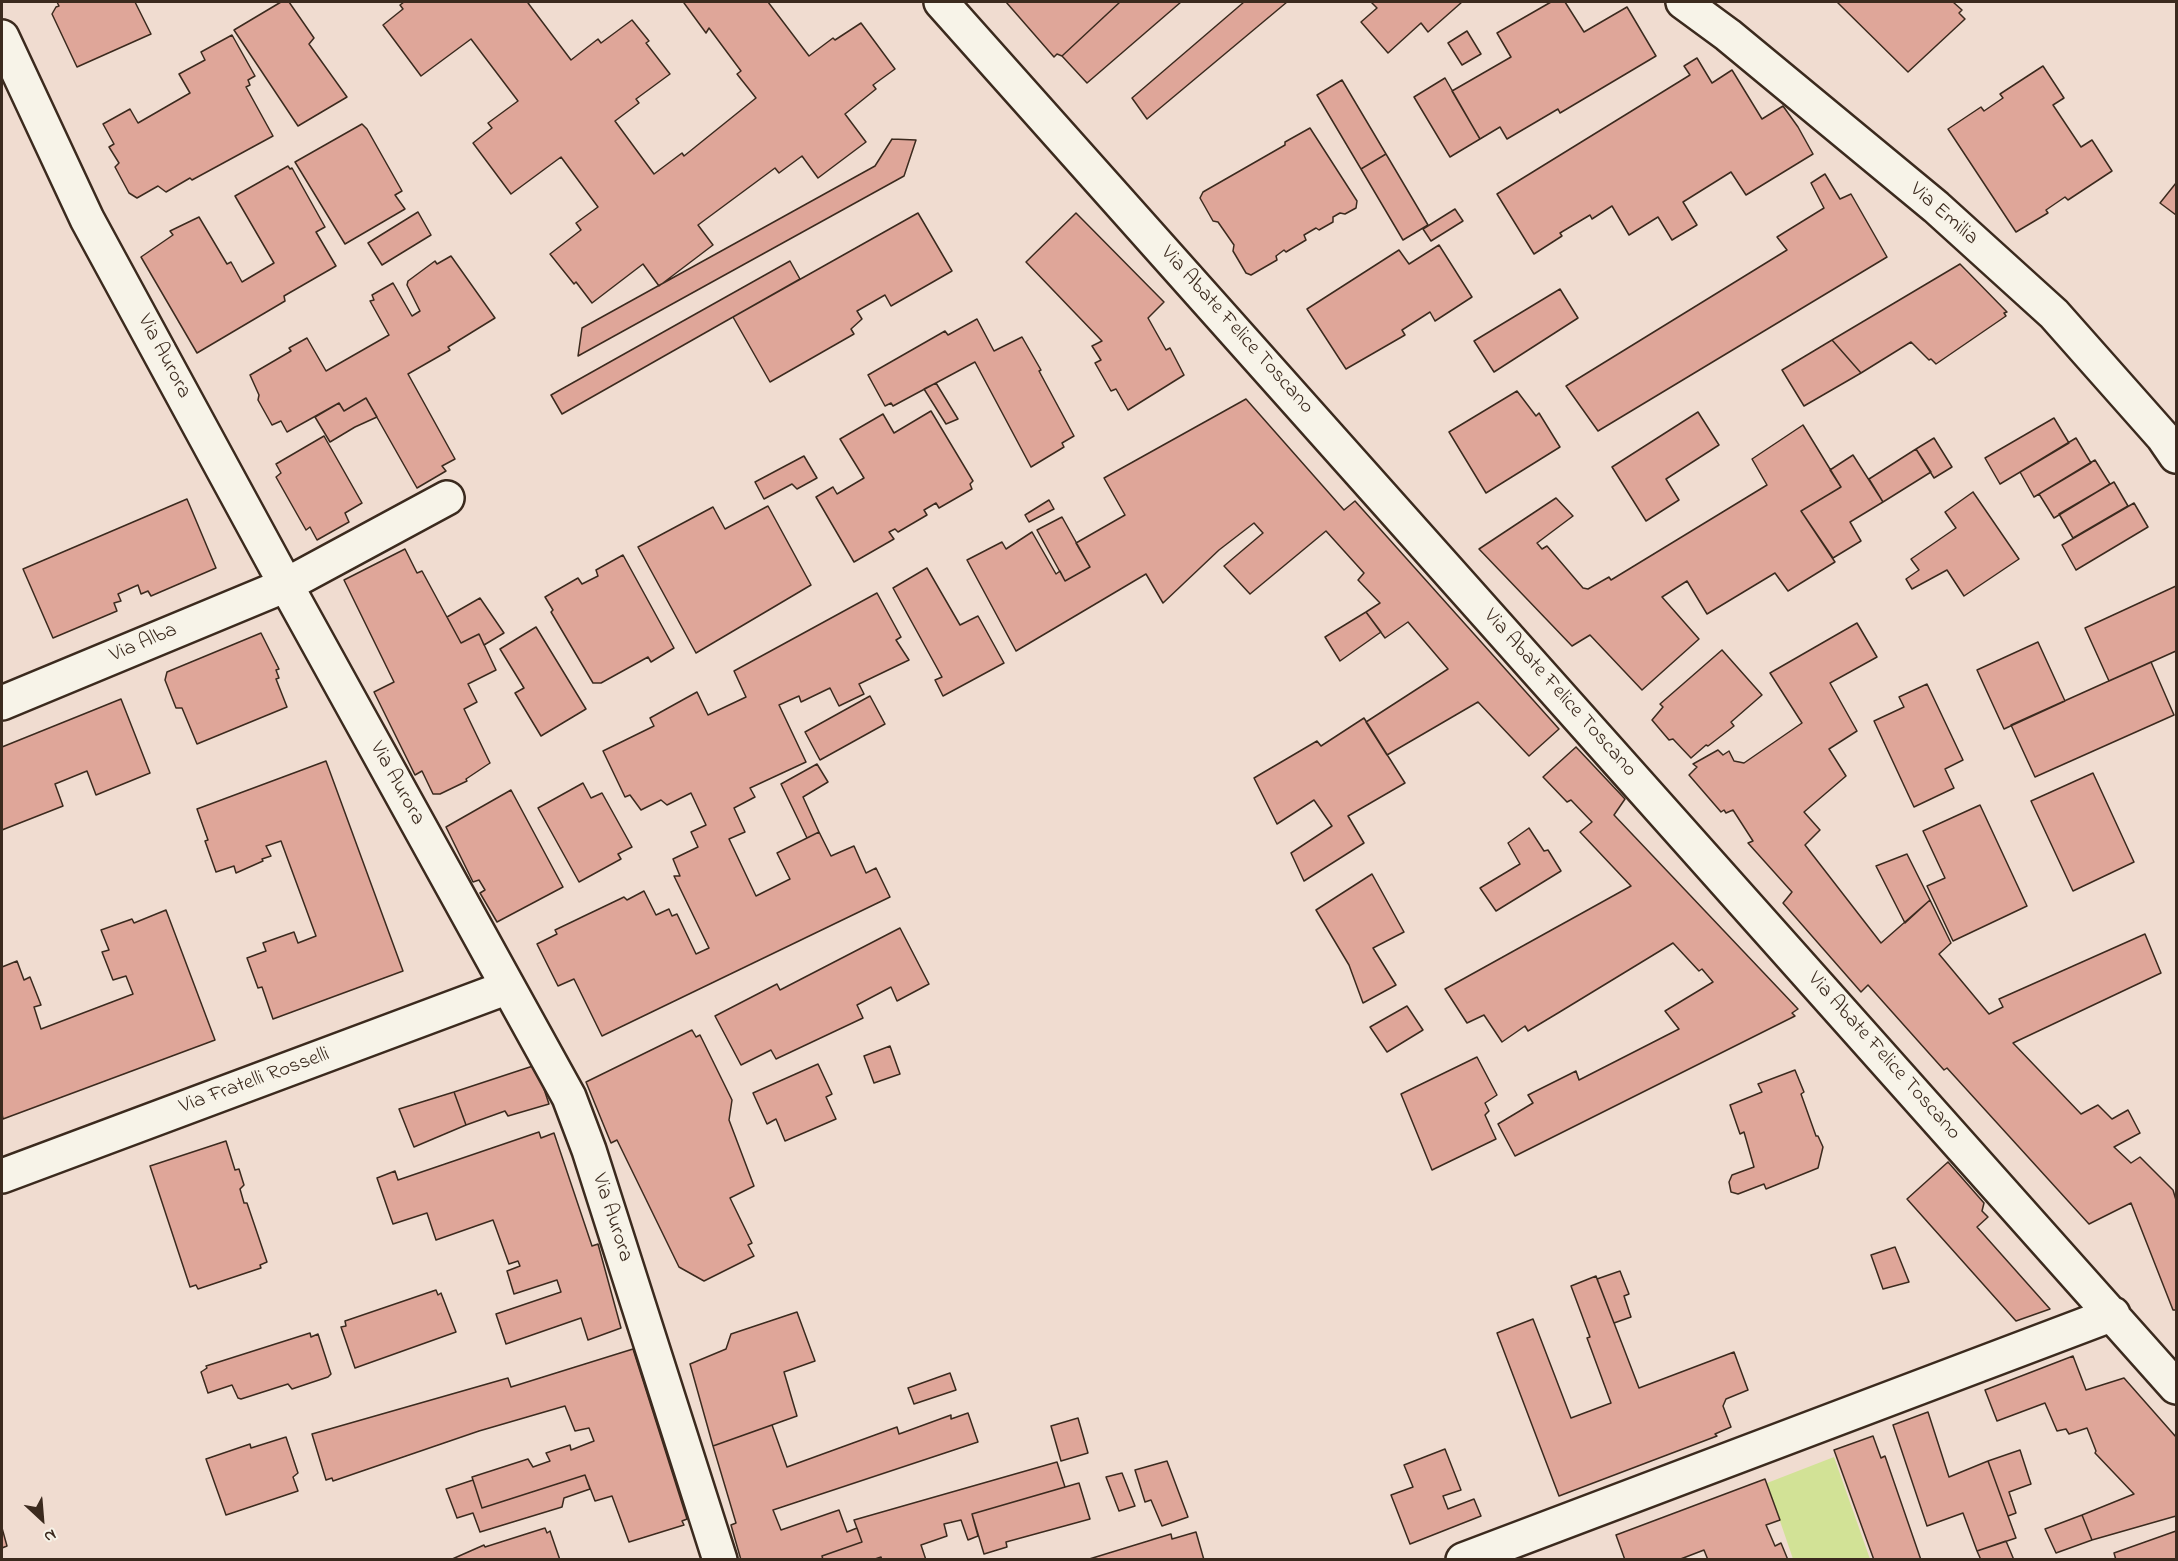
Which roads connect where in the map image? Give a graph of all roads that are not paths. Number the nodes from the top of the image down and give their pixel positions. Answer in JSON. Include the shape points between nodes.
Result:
{"nodes":[{"id":1,"x":941,"y":2,"type":"edge"},
{"id":2,"x":1683,"y":2,"type":"edge"},
{"id":3,"x":2,"y":37,"type":"edge"},
{"id":4,"x":2176,"y":456,"type":"edge"},
{"id":5,"x":447,"y":498,"type":"dead end"},
{"id":6,"x":286,"y":585,"type":"junction"},
{"id":7,"x":2,"y":703,"type":"edge"},
{"id":8,"x":508,"y":987,"type":"junction"},
{"id":9,"x":2,"y":1176,"type":"edge"},
{"id":10,"x":2113,"y":1314,"type":"junction"},
{"id":11,"x":2176,"y":1387,"type":"edge"},
{"id":12,"x":720,"y":1560,"type":"edge"},
{"id":13,"x":1463,"y":1560,"type":"edge"}],
"edges":[{"from":1,"to":10,"type":"street","name":"Via Abate Felice Toscano"},
{"from":2,"to":4,"type":"street","name":"Via Emilia","via":[[1936,207],[2054,314]]},
{"from":3,"to":6,"type":"street","name":"Via Aurora","via":[[87,219]]},
{"from":5,"to":6,"type":"street","name":"Via Alba"},
{"from":6,"to":7,"type":"street","name":"Via Alba"},
{"from":6,"to":8,"type":"street","name":"Via Aurora"},
{"from":8,"to":9,"type":"street","name":"Via Fratelli Rosselli"},
{"from":8,"to":12,"type":"street","name":"Via Aurora","via":[[569,1097],[589,1150]]},
{"from":10,"to":11,"type":"street","name":"Via Abate Felice Toscano"},
{"from":10,"to":13,"type":"street"}]}
